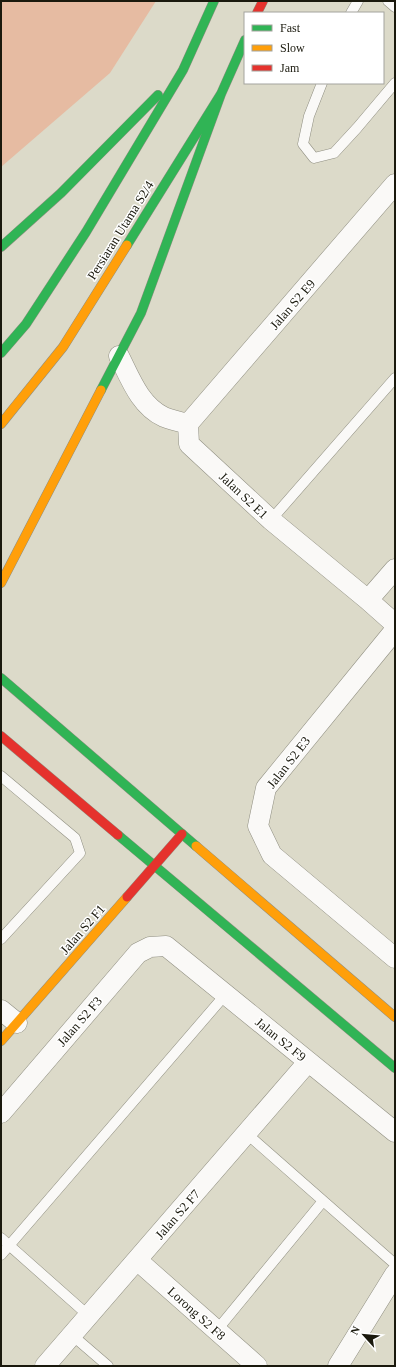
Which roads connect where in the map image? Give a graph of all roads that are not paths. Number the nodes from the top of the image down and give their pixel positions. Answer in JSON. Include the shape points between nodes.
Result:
{"nodes":[{"id":1,"x":214,"y":1,"type":"edge"},
{"id":2,"x":263,"y":1,"type":"edge"},
{"id":3,"x":358,"y":1,"type":"edge"},
{"id":4,"x":388,"y":1,"type":"edge"},
{"id":5,"x":395,"y":8,"type":"edge"},
{"id":6,"x":258,"y":12,"type":"edge"},
{"id":7,"x":351,"y":12,"type":"edge"},
{"id":8,"x":244,"y":42,"type":"edge"},
{"id":9,"x":182,"y":70,"type":"junction"},
{"id":10,"x":395,"y":82,"type":"edge"},
{"id":11,"x":322,"y":84,"type":"edge"},
{"id":12,"x":221,"y":94,"type":"junction"},
{"id":13,"x":395,"y":184,"type":"edge"},
{"id":14,"x":1,"y":247,"type":"edge"},
{"id":15,"x":1,"y":352,"type":"edge"},
{"id":16,"x":119,"y":356,"type":"junction"},
{"id":17,"x":395,"y":378,"type":"edge"},
{"id":18,"x":1,"y":424,"type":"edge"},
{"id":19,"x":188,"y":424,"type":"junction"},
{"id":20,"x":271,"y":520,"type":"junction"},
{"id":21,"x":395,"y":569,"type":"edge"},
{"id":22,"x":1,"y":583,"type":"edge"},
{"id":23,"x":368,"y":600,"type":"junction"},
{"id":24,"x":395,"y":624,"type":"edge"},
{"id":25,"x":395,"y":630,"type":"edge"},
{"id":26,"x":1,"y":678,"type":"edge"},
{"id":27,"x":1,"y":736,"type":"edge"},
{"id":28,"x":1,"y":776,"type":"edge"},
{"id":29,"x":182,"y":834,"type":"junction"},
{"id":30,"x":155,"y":865,"type":"junction"},
{"id":31,"x":1,"y":939,"type":"edge"},
{"id":32,"x":166,"y":946,"type":"joint"},
{"id":33,"x":395,"y":958,"type":"edge"},
{"id":34,"x":225,"y":994,"type":"junction"},
{"id":35,"x":392,"y":1009,"type":"edge"},
{"id":36,"x":1,"y":1010,"type":"edge"},
{"id":37,"x":17,"y":1023,"type":"junction"},
{"id":38,"x":1,"y":1042,"type":"edge"},
{"id":39,"x":308,"y":1062,"type":"junction"},
{"id":40,"x":395,"y":1068,"type":"edge"},
{"id":41,"x":1,"y":1113,"type":"edge"},
{"id":42,"x":395,"y":1132,"type":"edge"},
{"id":43,"x":246,"y":1134,"type":"junction"},
{"id":44,"x":323,"y":1201,"type":"junction"},
{"id":45,"x":1,"y":1238,"type":"edge"},
{"id":46,"x":9,"y":1245,"type":"junction"},
{"id":47,"x":1,"y":1254,"type":"edge"},
{"id":48,"x":137,"y":1260,"type":"junction"},
{"id":49,"x":395,"y":1264,"type":"edge"},
{"id":50,"x":395,"y":1274,"type":"edge"},
{"id":51,"x":89,"y":1316,"type":"junction"},
{"id":52,"x":217,"y":1330,"type":"junction"},
{"id":53,"x":72,"y":1335,"type":"junction"},
{"id":54,"x":45,"y":1366,"type":"edge"},
{"id":55,"x":108,"y":1366,"type":"edge"},
{"id":56,"x":257,"y":1366,"type":"edge"},
{"id":57,"x":338,"y":1366,"type":"edge"}],
"edges":[{"from":1,"to":9,"type":"main road","name":"Persiaran Utama S2/4"},
{"from":2,"to":6,"type":"main road"},
{"from":3,"to":7,"type":"lane"},
{"from":4,"to":5,"type":"lane"},
{"from":8,"to":12,"type":"main road","name":"Persiaran Utama S2/4"},
{"from":9,"to":14,"type":"main road","via":[[61,193]]},
{"from":9,"to":15,"type":"main road","name":"Persiaran Utama S2/4","via":[[86,232],[26,324]]},
{"from":10,"to":11,"type":"lane","via":[[334,153],[314,158],[303,144],[309,116]]},
{"from":12,"to":16,"type":"main road","via":[[141,313]]},
{"from":12,"to":18,"type":"main road","name":"Persiaran Utama S2/4","via":[[63,347]]},
{"from":13,"to":19,"type":"street","name":"Jalan S2 E9"},
{"from":16,"to":19,"type":"street","via":[[138,394],[152,410]]},
{"from":16,"to":22,"type":"main road"},
{"from":17,"to":20,"type":"lane"},
{"from":19,"to":20,"type":"street","name":"Jalan S2 E1","via":[[189,444]]},
{"from":20,"to":23,"type":"street","name":"Jalan S2 E1"},
{"from":21,"to":23,"type":"street"},
{"from":23,"to":24,"type":"street","name":"Jalan S2 E1"},
{"from":25,"to":33,"type":"street","name":"Jalan S2 E3","via":[[266,788],[258,826],[272,855]]},
{"from":26,"to":29,"type":"main road"},
{"from":27,"to":30,"type":"main road"},
{"from":28,"to":31,"type":"lane","via":[[75,838],[80,853]]},
{"from":29,"to":30,"type":"main road","name":"Jalan S2 F1"},
{"from":29,"to":35,"type":"main road"},
{"from":30,"to":37,"type":"main road","name":"Jalan S2 F1"},
{"from":30,"to":40,"type":"main road"},
{"from":32,"to":34,"type":"street","name":"Jalan S2 F9"},
{"from":32,"to":41,"type":"street","name":"Jalan S2 F3","via":[[150,947],[138,953]]},
{"from":34,"to":39,"type":"street","name":"Jalan S2 F9"},
{"from":34,"to":46,"type":"lane"},
{"from":36,"to":37,"type":"street"},
{"from":37,"to":38,"type":"main road","name":"Jalan S2 F1"},
{"from":39,"to":42,"type":"street","name":"Jalan S2 F9"},
{"from":39,"to":43,"type":"street","name":"Jalan S2 F7"},
{"from":43,"to":44,"type":"lane"},
{"from":43,"to":48,"type":"street","name":"Jalan S2 F7"},
{"from":44,"to":49,"type":"lane"},
{"from":44,"to":52,"type":"lane"},
{"from":45,"to":46,"type":"lane"},
{"from":46,"to":47,"type":"lane"},
{"from":46,"to":51,"type":"lane"},
{"from":48,"to":51,"type":"street","name":"Jalan S2 F7"},
{"from":48,"to":52,"type":"street","name":"Lorong S2 F8"},
{"from":50,"to":57,"type":"street"},
{"from":51,"to":53,"type":"street","name":"Jalan S2 F7"},
{"from":52,"to":56,"type":"street","name":"Lorong S2 F8"},
{"from":53,"to":54,"type":"street","name":"Jalan S2 F7"},
{"from":53,"to":55,"type":"lane"}]}
